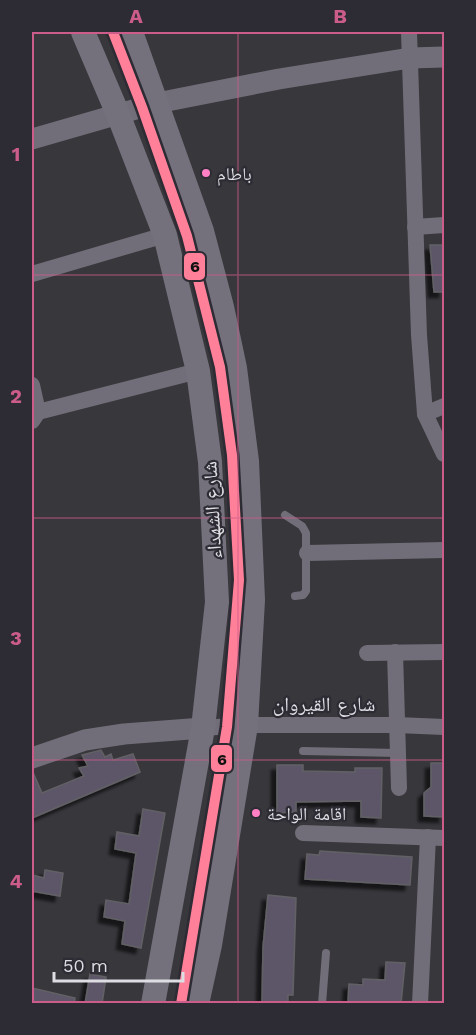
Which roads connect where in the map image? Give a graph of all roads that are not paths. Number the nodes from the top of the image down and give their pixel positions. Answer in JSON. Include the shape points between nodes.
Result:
{"nodes":[{"id":1,"x":83,"y":32,"type":"edge"},
{"id":2,"x":131,"y":32,"type":"edge"},
{"id":3,"x":409,"y":32,"type":"edge"},
{"id":4,"x":444,"y":57,"type":"edge"},
{"id":5,"x":410,"y":58,"type":"junction"},
{"id":6,"x":157,"y":103,"type":"junction"},
{"id":7,"x":118,"y":114,"type":"junction"},
{"id":8,"x":32,"y":140,"type":"edge"},
{"id":9,"x":444,"y":225,"type":"edge"},
{"id":10,"x":415,"y":227,"type":"junction"},
{"id":11,"x":165,"y":235,"type":"junction"},
{"id":12,"x":32,"y":274,"type":"edge"},
{"id":13,"x":198,"y":371,"type":"junction"},
{"id":14,"x":32,"y":385,"type":"edge"},
{"id":15,"x":444,"y":406,"type":"edge"},
{"id":16,"x":425,"y":414,"type":"junction"},
{"id":17,"x":35,"y":417,"type":"edge"},
{"id":18,"x":444,"y":454,"type":"edge"},
{"id":19,"x":285,"y":515,"type":"dead end"},
{"id":20,"x":444,"y":550,"type":"edge"},
{"id":21,"x":307,"y":553,"type":"junction"},
{"id":22,"x":295,"y":596,"type":"dead end"},
{"id":23,"x":367,"y":652,"type":"dead end"},
{"id":24,"x":395,"y":652,"type":"junction"},
{"id":25,"x":444,"y":652,"type":"edge"},
{"id":26,"x":246,"y":725,"type":"junction"},
{"id":27,"x":398,"y":725,"type":"junction"},
{"id":28,"x":444,"y":727,"type":"edge"},
{"id":29,"x":203,"y":728,"type":"junction"},
{"id":30,"x":303,"y":752,"type":"dead end"},
{"id":31,"x":398,"y":753,"type":"junction"},
{"id":32,"x":32,"y":758,"type":"edge"},
{"id":33,"x":399,"y":788,"type":"dead end"},
{"id":34,"x":303,"y":833,"type":"dead end"},
{"id":35,"x":436,"y":838,"type":"edge"},
{"id":36,"x":326,"y":952,"type":"dead end"},
{"id":37,"x":153,"y":1004,"type":"edge"},
{"id":38,"x":197,"y":1004,"type":"edge"},
{"id":39,"x":322,"y":1004,"type":"edge"},
{"id":40,"x":420,"y":1004,"type":"edge"}],
"edges":[{"from":1,"to":7,"type":"main road","name":"شارع الشهداء"},
{"from":2,"to":6,"type":"main road","name":"شارع الشهداء"},
{"from":3,"to":5,"type":"street"},
{"from":4,"to":5,"type":"street"},
{"from":5,"to":6,"type":"street"},
{"from":5,"to":10,"type":"street"},
{"from":6,"to":7,"type":"street"},
{"from":6,"to":26,"type":"main road","name":"شارع الشهداء","via":[[202,231],[235,368],[247,461],[253,600]]},
{"from":7,"to":8,"type":"street"},
{"from":7,"to":11,"type":"main road","name":"شارع الشهداء"},
{"from":9,"to":10,"type":"street"},
{"from":10,"to":16,"type":"street"},
{"from":11,"to":12,"type":"street"},
{"from":11,"to":13,"type":"main road","name":"شارع الشهداء"},
{"from":13,"to":17,"type":"street"},
{"from":13,"to":29,"type":"main road","name":"شارع الشهداء","via":[[210,462],[217,602]]},
{"from":14,"to":17,"type":"street"},
{"from":15,"to":16,"type":"street"},
{"from":16,"to":18,"type":"street"},
{"from":19,"to":21,"type":"lane","via":[[305,529]]},
{"from":20,"to":21,"type":"street"},
{"from":21,"to":22,"type":"lane","via":[[306,591]]},
{"from":23,"to":24,"type":"street"},
{"from":24,"to":25,"type":"street"},
{"from":24,"to":27,"type":"street"},
{"from":26,"to":27,"type":"street","name":"شارع القيروان"},
{"from":26,"to":29,"type":"street","name":"شارع القيروان"},
{"from":26,"to":38,"type":"main road","name":"شارع الشهداء"},
{"from":27,"to":28,"type":"street","name":"شارع القيروان"},
{"from":27,"to":31,"type":"street"},
{"from":29,"to":32,"type":"street","via":[[85,740]]},
{"from":29,"to":37,"type":"main road","name":"شارع الشهداء"},
{"from":30,"to":31,"type":"lane"},
{"from":31,"to":33,"type":"street"},
{"from":34,"to":35,"type":"street"},
{"from":35,"to":40,"type":"street"},
{"from":36,"to":39,"type":"lane"}]}
